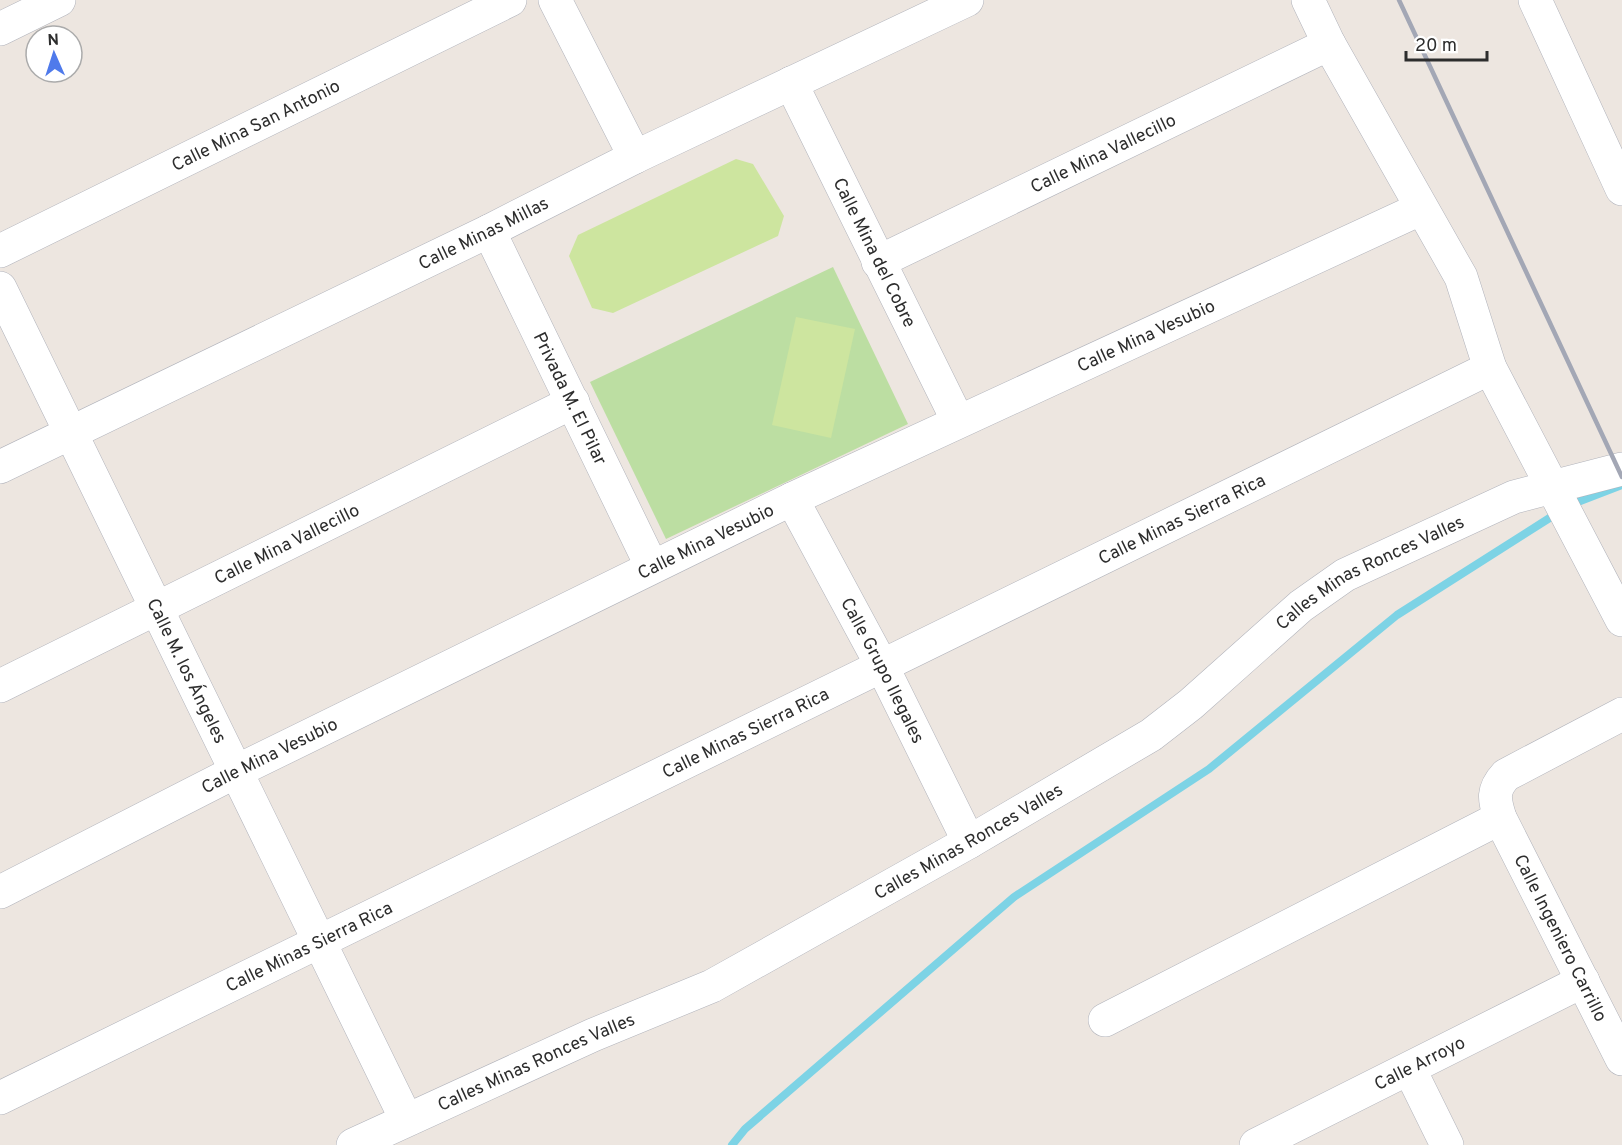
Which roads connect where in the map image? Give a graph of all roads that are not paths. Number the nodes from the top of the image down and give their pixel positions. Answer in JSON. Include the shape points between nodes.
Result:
{"nodes":[{"id":1,"x":59,"y":0,"type":"edge"},
{"id":2,"x":510,"y":0,"type":"edge"},
{"id":3,"x":555,"y":0,"type":"edge"},
{"id":4,"x":967,"y":0,"type":"edge"},
{"id":5,"x":1308,"y":0,"type":"edge"},
{"id":6,"x":1535,"y":0,"type":"edge"},
{"id":7,"x":0,"y":30,"type":"edge"},
{"id":8,"x":1329,"y":44,"type":"junction"},
{"id":9,"x":791,"y":83,"type":"junction"},
{"id":10,"x":635,"y":157,"type":"junction"},
{"id":11,"x":1622,"y":189,"type":"edge"},
{"id":12,"x":1420,"y":209,"type":"junction"},
{"id":13,"x":489,"y":231,"type":"junction"},
{"id":14,"x":0,"y":251,"type":"edge"},
{"id":15,"x":878,"y":261,"type":"junction"},
{"id":16,"x":0,"y":288,"type":"edge"},
{"id":17,"x":1490,"y":368,"type":"junction"},
{"id":18,"x":573,"y":402,"type":"junction"},
{"id":19,"x":958,"y":422,"type":"junction"},
{"id":20,"x":70,"y":432,"type":"junction"},
{"id":21,"x":0,"y":467,"type":"edge"},
{"id":22,"x":1622,"y":469,"type":"edge"},
{"id":23,"x":1552,"y":486,"type":"junction"},
{"id":24,"x":792,"y":499,"type":"junction"},
{"id":25,"x":652,"y":567,"type":"junction"},
{"id":26,"x":155,"y":610,"type":"junction"},
{"id":27,"x":1622,"y":620,"type":"edge"},
{"id":28,"x":882,"y":666,"type":"junction"},
{"id":29,"x":0,"y":686,"type":"edge"},
{"id":30,"x":1622,"y":714,"type":"edge"},
{"id":31,"x":235,"y":772,"type":"junction"},
{"id":32,"x":1500,"y":818,"type":"junction"},
{"id":33,"x":969,"y":842,"type":"junction"},
{"id":34,"x":0,"y":892,"type":"edge"},
{"id":35,"x":319,"y":942,"type":"junction"},
{"id":36,"x":1583,"y":981,"type":"junction"},
{"id":37,"x":1105,"y":1020,"type":"dead end"},
{"id":38,"x":1622,"y":1059,"type":"edge"},
{"id":39,"x":1410,"y":1070,"type":"junction"},
{"id":40,"x":0,"y":1098,"type":"edge"},
{"id":41,"x":406,"y":1119,"type":"junction"},
{"id":42,"x":353,"y":1145,"type":"edge"},
{"id":43,"x":1256,"y":1145,"type":"edge"},
{"id":44,"x":1446,"y":1145,"type":"edge"}],
"edges":[{"from":1,"to":7,"type":"street"},
{"from":2,"to":14,"type":"street","name":"Calle Mina San Antonio"},
{"from":3,"to":10,"type":"street"},
{"from":4,"to":9,"type":"street","name":"Calle Minas Millas"},
{"from":5,"to":8,"type":"street"},
{"from":6,"to":11,"type":"street"},
{"from":8,"to":12,"type":"street"},
{"from":8,"to":15,"type":"street","name":"Calle Mina Vallecillo"},
{"from":9,"to":10,"type":"street","name":"Calle Minas Millas"},
{"from":9,"to":15,"type":"street","name":"Calle Mina del Cobre"},
{"from":10,"to":13,"type":"street","name":"Calle Minas Millas"},
{"from":12,"to":17,"type":"street","via":[[1461,277]]},
{"from":12,"to":19,"type":"street","name":"Calle Mina Vesubio"},
{"from":13,"to":18,"type":"street","name":"Privada M. El Pilar"},
{"from":13,"to":20,"type":"street","name":"Calle Minas Millas"},
{"from":15,"to":19,"type":"street","name":"Calle Mina del Cobre"},
{"from":16,"to":20,"type":"street","name":"Calle M. los Ángeles"},
{"from":17,"to":23,"type":"street"},
{"from":17,"to":28,"type":"street","name":"Calle Minas Sierra Rica"},
{"from":18,"to":25,"type":"street","name":"Privada M. El Pilar"},
{"from":18,"to":26,"type":"street","name":"Calle Mina Vallecillo"},
{"from":19,"to":24,"type":"street","name":"Calle Mina Vesubio"},
{"from":20,"to":21,"type":"street","name":"Calle Minas Millas"},
{"from":20,"to":26,"type":"street","name":"Calle M. los Ángeles"},
{"from":22,"to":23,"type":"street","name":"Calles Minas Ronces Valles"},
{"from":23,"to":27,"type":"street"},
{"from":23,"to":33,"type":"street","name":"Calles Minas Ronces Valles","via":[[1492,506],[1345,575],[1301,606],[1151,735]]},
{"from":24,"to":25,"type":"street","name":"Calle Mina Vesubio"},
{"from":24,"to":28,"type":"street","name":"Calle Grupo Ilegales"},
{"from":25,"to":31,"type":"street","name":"Calle Mina Vesubio"},
{"from":26,"to":29,"type":"street","name":"Calle Mina Vallecillo"},
{"from":26,"to":31,"type":"street","name":"Calle M. los Ángeles"},
{"from":28,"to":33,"type":"street","name":"Calle Grupo Ilegales"},
{"from":28,"to":35,"type":"street","name":"Calle Minas Sierra Rica"},
{"from":30,"to":32,"type":"street","name":"Calle Ingeniero Carrillo","via":[[1506,775],[1493,798]]},
{"from":31,"to":34,"type":"street","name":"Calle Mina Vesubio"},
{"from":31,"to":35,"type":"street","name":"Calle M. los Ángeles"},
{"from":32,"to":36,"type":"street","name":"Calle Ingeniero Carrillo"},
{"from":32,"to":37,"type":"street"},
{"from":33,"to":41,"type":"street","name":"Calles Minas Ronces Valles","via":[[712,986]]},
{"from":35,"to":40,"type":"street","name":"Calle Minas Sierra Rica"},
{"from":35,"to":41,"type":"street","name":"Calle M. los Ángeles"},
{"from":36,"to":38,"type":"street","name":"Calle Ingeniero Carrillo"},
{"from":36,"to":39,"type":"street","name":"Calle Arroyo"},
{"from":39,"to":43,"type":"street","name":"Calle Arroyo"},
{"from":39,"to":44,"type":"street"},
{"from":41,"to":42,"type":"street","name":"Calles Minas Ronces Valles"}]}
